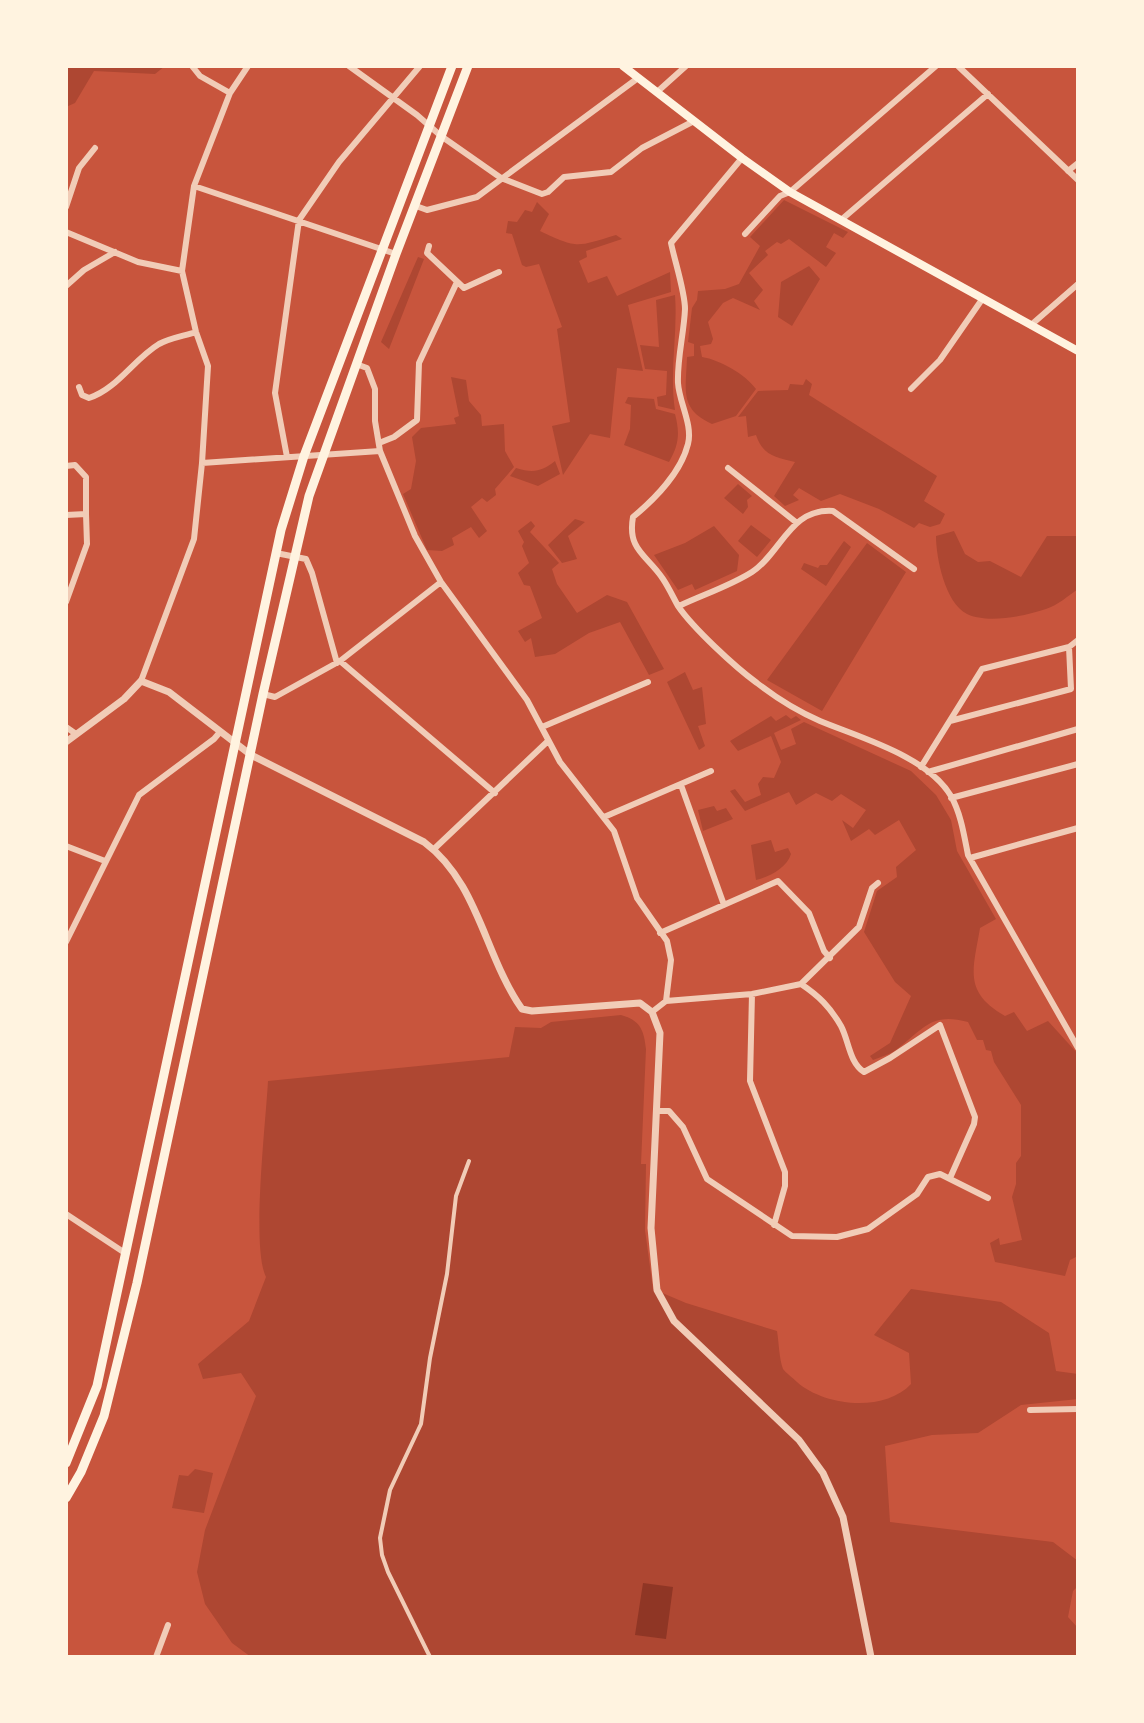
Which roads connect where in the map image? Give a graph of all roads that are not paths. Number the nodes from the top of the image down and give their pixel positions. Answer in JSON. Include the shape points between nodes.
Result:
{"nodes":[{"id":1,"x":192,"y":66,"type":"edge"},
{"id":2,"x":248,"y":66,"type":"edge"},
{"id":3,"x":349,"y":66,"type":"edge"},
{"id":4,"x":420,"y":66,"type":"edge"},
{"id":5,"x":452,"y":66,"type":"edge"},
{"id":6,"x":468,"y":66,"type":"edge"},
{"id":7,"x":623,"y":66,"type":"edge"},
{"id":8,"x":686,"y":66,"type":"edge"},
{"id":9,"x":936,"y":66,"type":"edge"},
{"id":10,"x":958,"y":66,"type":"edge"},
{"id":11,"x":638,"y":78,"type":"junction"},
{"id":12,"x":657,"y":92,"type":"junction"},
{"id":13,"x":230,"y":93,"type":"junction"},
{"id":14,"x":988,"y":94,"type":"junction"},
{"id":15,"x":393,"y":97,"type":"junction"},
{"id":16,"x":694,"y":121,"type":"junction"},
{"id":17,"x":428,"y":125,"type":"junction"},
{"id":18,"x":441,"y":136,"type":"junction"},
{"id":19,"x":95,"y":148,"type":"dead end"},
{"id":20,"x":742,"y":158,"type":"junction"},
{"id":21,"x":1078,"y":163,"type":"edge"},
{"id":22,"x":1068,"y":171,"type":"junction"},
{"id":23,"x":501,"y":178,"type":"junction"},
{"id":24,"x":1078,"y":180,"type":"edge"},
{"id":25,"x":194,"y":186,"type":"junction"},
{"id":26,"x":790,"y":192,"type":"junction"},
{"id":27,"x":416,"y":206,"type":"junction"},
{"id":28,"x":66,"y":207,"type":"edge"},
{"id":29,"x":441,"y":207,"type":"junction"},
{"id":30,"x":441,"y":218,"type":"dead end"},
{"id":31,"x":299,"y":220,"type":"junction"},
{"id":32,"x":841,"y":220,"type":"junction"},
{"id":33,"x":66,"y":232,"type":"edge"},
{"id":34,"x":745,"y":234,"type":"dead end"},
{"id":35,"x":429,"y":246,"type":"dead end"},
{"id":36,"x":381,"y":250,"type":"junction"},
{"id":37,"x":115,"y":252,"type":"junction"},
{"id":38,"x":396,"y":254,"type":"junction"},
{"id":39,"x":182,"y":271,"type":"junction"},
{"id":40,"x":499,"y":272,"type":"dead end"},
{"id":41,"x":457,"y":282,"type":"junction"},
{"id":42,"x":1078,"y":284,"type":"edge"},
{"id":43,"x":66,"y":286,"type":"edge"},
{"id":44,"x":983,"y":298,"type":"junction"},
{"id":45,"x":1031,"y":325,"type":"junction"},
{"id":46,"x":196,"y":332,"type":"junction"},
{"id":47,"x":1078,"y":351,"type":"edge"},
{"id":48,"x":356,"y":364,"type":"junction"},
{"id":49,"x":79,"y":387,"type":"dead end"},
{"id":50,"x":911,"y":389,"type":"dead end"},
{"id":51,"x":379,"y":447,"type":"junction"},
{"id":52,"x":323,"y":454,"type":"junction"},
{"id":53,"x":304,"y":456,"type":"junction"},
{"id":54,"x":287,"y":457,"type":"junction"},
{"id":55,"x":202,"y":463,"type":"junction"},
{"id":56,"x":66,"y":466,"type":"edge"},
{"id":57,"x":728,"y":468,"type":"dead end"},
{"id":58,"x":86,"y":514,"type":"junction"},
{"id":59,"x":66,"y":515,"type":"edge"},
{"id":60,"x":797,"y":523,"type":"junction"},
{"id":61,"x":276,"y":553,"type":"junction"},
{"id":62,"x":294,"y":556,"type":"junction"},
{"id":63,"x":914,"y":569,"type":"dead end"},
{"id":64,"x":441,"y":582,"type":"junction"},
{"id":65,"x":66,"y":602,"type":"edge"},
{"id":66,"x":679,"y":606,"type":"junction"},
{"id":67,"x":1078,"y":640,"type":"edge"},
{"id":68,"x":1069,"y":647,"type":"junction"},
{"id":69,"x":338,"y":662,"type":"junction"},
{"id":70,"x":141,"y":681,"type":"junction"},
{"id":71,"x":648,"y":682,"type":"dead end"},
{"id":72,"x":263,"y":694,"type":"junction"},
{"id":73,"x":950,"y":721,"type":"junction"},
{"id":74,"x":66,"y":727,"type":"edge"},
{"id":75,"x":542,"y":727,"type":"junction"},
{"id":76,"x":1078,"y":729,"type":"edge"},
{"id":77,"x":220,"y":732,"type":"junction"},
{"id":78,"x":76,"y":734,"type":"junction"},
{"id":79,"x":548,"y":741,"type":"junction"},
{"id":80,"x":66,"y":742,"type":"edge"},
{"id":81,"x":234,"y":743,"type":"junction"},
{"id":82,"x":251,"y":755,"type":"junction"},
{"id":83,"x":1078,"y":764,"type":"edge"},
{"id":84,"x":921,"y":767,"type":"junction"},
{"id":85,"x":711,"y":771,"type":"dead end"},
{"id":86,"x":928,"y":772,"type":"junction"},
{"id":87,"x":681,"y":785,"type":"junction"},
{"id":88,"x":495,"y":793,"type":"junction"},
{"id":89,"x":951,"y":798,"type":"junction"},
{"id":90,"x":604,"y":817,"type":"junction"},
{"id":91,"x":1078,"y":828,"type":"edge"},
{"id":92,"x":66,"y":846,"type":"edge"},
{"id":93,"x":434,"y":849,"type":"junction"},
{"id":94,"x":970,"y":858,"type":"junction"},
{"id":95,"x":105,"y":861,"type":"junction"},
{"id":96,"x":878,"y":883,"type":"dead end"},
{"id":97,"x":724,"y":905,"type":"junction"},
{"id":98,"x":660,"y":933,"type":"junction"},
{"id":99,"x":66,"y":942,"type":"edge"},
{"id":100,"x":830,"y":958,"type":"junction"},
{"id":101,"x":801,"y":984,"type":"junction"},
{"id":102,"x":752,"y":994,"type":"junction"},
{"id":103,"x":666,"y":1001,"type":"junction"},
{"id":104,"x":652,"y":1012,"type":"junction"},
{"id":105,"x":1078,"y":1048,"type":"edge"},
{"id":106,"x":656,"y":1111,"type":"junction"},
{"id":107,"x":469,"y":1161,"type":"dead end"},
{"id":108,"x":950,"y":1178,"type":"junction"},
{"id":109,"x":988,"y":1198,"type":"dead end"},
{"id":110,"x":66,"y":1214,"type":"edge"},
{"id":111,"x":774,"y":1225,"type":"junction"},
{"id":112,"x":125,"y":1253,"type":"junction"},
{"id":113,"x":1078,"y":1409,"type":"edge"},
{"id":114,"x":1030,"y":1410,"type":"dead end"},
{"id":115,"x":66,"y":1463,"type":"edge"},
{"id":116,"x":66,"y":1498,"type":"edge"},
{"id":117,"x":168,"y":1625,"type":"dead end"},
{"id":118,"x":156,"y":1657,"type":"edge"},
{"id":119,"x":430,"y":1657,"type":"edge"},
{"id":120,"x":871,"y":1657,"type":"edge"}],
"edges":[{"from":1,"to":13,"type":"street"},
{"from":2,"to":13,"type":"street"},
{"from":3,"to":15,"type":"street"},
{"from":4,"to":15,"type":"street"},
{"from":5,"to":17,"type":"main road"},
{"from":6,"to":18,"type":"main road"},
{"from":7,"to":11,"type":"main road"},
{"from":8,"to":12,"type":"street"},
{"from":9,"to":26,"type":"street"},
{"from":10,"to":14,"type":"street"},
{"from":11,"to":12,"type":"main road"},
{"from":11,"to":23,"type":"street"},
{"from":12,"to":16,"type":"main road"},
{"from":13,"to":25,"type":"street"},
{"from":14,"to":22,"type":"street"},
{"from":14,"to":32,"type":"street"},
{"from":15,"to":17,"type":"street"},
{"from":15,"to":31,"type":"street"},
{"from":16,"to":20,"type":"main road"},
{"from":16,"to":23,"type":"street","via":[[642,148],[611,172],[564,177],[542,194]]},
{"from":17,"to":18,"type":"street"},
{"from":17,"to":36,"type":"main road"},
{"from":18,"to":23,"type":"street"},
{"from":18,"to":27,"type":"main road"},
{"from":19,"to":28,"type":"street","via":[[79,168]]},
{"from":20,"to":26,"type":"main road"},
{"from":20,"to":66,"type":"street","via":[[671,243],[684,293],[678,383],[689,440],[681,464],[633,517],[630,534]]},
{"from":21,"to":22,"type":"street"},
{"from":22,"to":24,"type":"street"},
{"from":23,"to":29,"type":"street","via":[[477,197]]},
{"from":25,"to":31,"type":"street"},
{"from":25,"to":39,"type":"street"},
{"from":26,"to":32,"type":"main road"},
{"from":26,"to":34,"type":"street"},
{"from":27,"to":29,"type":"street"},
{"from":27,"to":38,"type":"main road"},
{"from":29,"to":30,"type":"street"},
{"from":31,"to":36,"type":"street"},
{"from":31,"to":54,"type":"street","via":[[275,393]]},
{"from":32,"to":44,"type":"main road"},
{"from":33,"to":37,"type":"street"},
{"from":35,"to":41,"type":"street","via":[[427,253]]},
{"from":36,"to":38,"type":"street"},
{"from":36,"to":53,"type":"main road"},
{"from":37,"to":39,"type":"street"},
{"from":37,"to":43,"type":"street"},
{"from":38,"to":48,"type":"main road"},
{"from":39,"to":46,"type":"street"},
{"from":40,"to":41,"type":"street","via":[[464,288]]},
{"from":41,"to":51,"type":"street","via":[[419,363],[417,420]]},
{"from":42,"to":45,"type":"street"},
{"from":44,"to":45,"type":"main road"},
{"from":44,"to":50,"type":"street","via":[[940,360]]},
{"from":45,"to":47,"type":"main road"},
{"from":46,"to":49,"type":"street","via":[[161,343],[101,394],[89,398]]},
{"from":46,"to":55,"type":"street","via":[[208,366]]},
{"from":48,"to":51,"type":"street","via":[[367,368],[375,389]]},
{"from":48,"to":52,"type":"main road"},
{"from":51,"to":52,"type":"street"},
{"from":51,"to":64,"type":"street","via":[[415,536]]},
{"from":52,"to":53,"type":"street"},
{"from":52,"to":62,"type":"main road"},
{"from":53,"to":54,"type":"street"},
{"from":53,"to":61,"type":"main road"},
{"from":54,"to":55,"type":"street"},
{"from":55,"to":70,"type":"street","via":[[194,539]]},
{"from":56,"to":58,"type":"street","via":[[75,465],[86,477]]},
{"from":57,"to":60,"type":"street"},
{"from":58,"to":59,"type":"street"},
{"from":58,"to":65,"type":"street","via":[[87,544]]},
{"from":60,"to":63,"type":"street","via":[[817,510],[833,511]]},
{"from":60,"to":66,"type":"street","via":[[754,571]]},
{"from":61,"to":62,"type":"street"},
{"from":61,"to":81,"type":"main road"},
{"from":62,"to":69,"type":"street","via":[[306,559],[312,573]]},
{"from":62,"to":72,"type":"main road"},
{"from":64,"to":69,"type":"street"},
{"from":64,"to":75,"type":"street"},
{"from":66,"to":84,"type":"street","via":[[756,683],[818,720]]},
{"from":67,"to":68,"type":"street"},
{"from":68,"to":73,"type":"street","via":[[982,669]]},
{"from":68,"to":73,"type":"street","via":[[1071,689]]},
{"from":69,"to":72,"type":"street","via":[[275,697]]},
{"from":69,"to":88,"type":"street"},
{"from":70,"to":77,"type":"street","via":[[169,692]]},
{"from":70,"to":78,"type":"street"},
{"from":71,"to":75,"type":"street"},
{"from":72,"to":82,"type":"main road"},
{"from":73,"to":84,"type":"street"},
{"from":74,"to":78,"type":"street"},
{"from":75,"to":79,"type":"street"},
{"from":76,"to":86,"type":"street"},
{"from":77,"to":81,"type":"street"},
{"from":77,"to":95,"type":"street","via":[[139,795]]},
{"from":78,"to":80,"type":"street"},
{"from":79,"to":88,"type":"street"},
{"from":79,"to":90,"type":"street"},
{"from":81,"to":82,"type":"street"},
{"from":81,"to":112,"type":"main road"},
{"from":82,"to":93,"type":"street"},
{"from":82,"to":116,"type":"main road","via":[[107,1402]]},
{"from":83,"to":89,"type":"street"},
{"from":84,"to":86,"type":"street"},
{"from":85,"to":87,"type":"street"},
{"from":86,"to":89,"type":"street"},
{"from":87,"to":90,"type":"street"},
{"from":87,"to":97,"type":"street"},
{"from":88,"to":93,"type":"street"},
{"from":89,"to":94,"type":"street"},
{"from":90,"to":98,"type":"street","via":[[637,898]]},
{"from":91,"to":94,"type":"street"},
{"from":92,"to":95,"type":"street"},
{"from":93,"to":104,"type":"street","via":[[465,887],[522,1009],[640,1003]]},
{"from":94,"to":105,"type":"street"},
{"from":95,"to":99,"type":"street"},
{"from":96,"to":100,"type":"street","via":[[859,927]]},
{"from":97,"to":98,"type":"street"},
{"from":97,"to":100,"type":"street","via":[[778,881],[809,913]]},
{"from":98,"to":103,"type":"street","via":[[671,960]]},
{"from":100,"to":101,"type":"street"},
{"from":101,"to":102,"type":"street"},
{"from":101,"to":108,"type":"street","via":[[825,1001],[843,1029],[856,1066],[864,1072],[940,1025],[975,1117]]},
{"from":102,"to":103,"type":"street"},
{"from":102,"to":111,"type":"street","via":[[750,1081],[785,1172]]},
{"from":103,"to":104,"type":"street"},
{"from":104,"to":106,"type":"street","via":[[660,1033]]},
{"from":106,"to":111,"type":"street","via":[[669,1111],[683,1127],[707,1179]]},
{"from":106,"to":120,"type":"street","via":[[651,1228],[657,1290],[674,1321],[799,1440],[823,1473],[843,1517]]},
{"from":107,"to":119,"type":"street","via":[[456,1196],[421,1424],[390,1490],[380,1538],[388,1572]]},
{"from":108,"to":109,"type":"street"},
{"from":108,"to":111,"type":"street","via":[[928,1177],[917,1194],[868,1229],[837,1237],[792,1236]]},
{"from":110,"to":112,"type":"street"},
{"from":112,"to":115,"type":"main road","via":[[97,1386]]},
{"from":113,"to":114,"type":"street"},
{"from":117,"to":118,"type":"street"}]}
